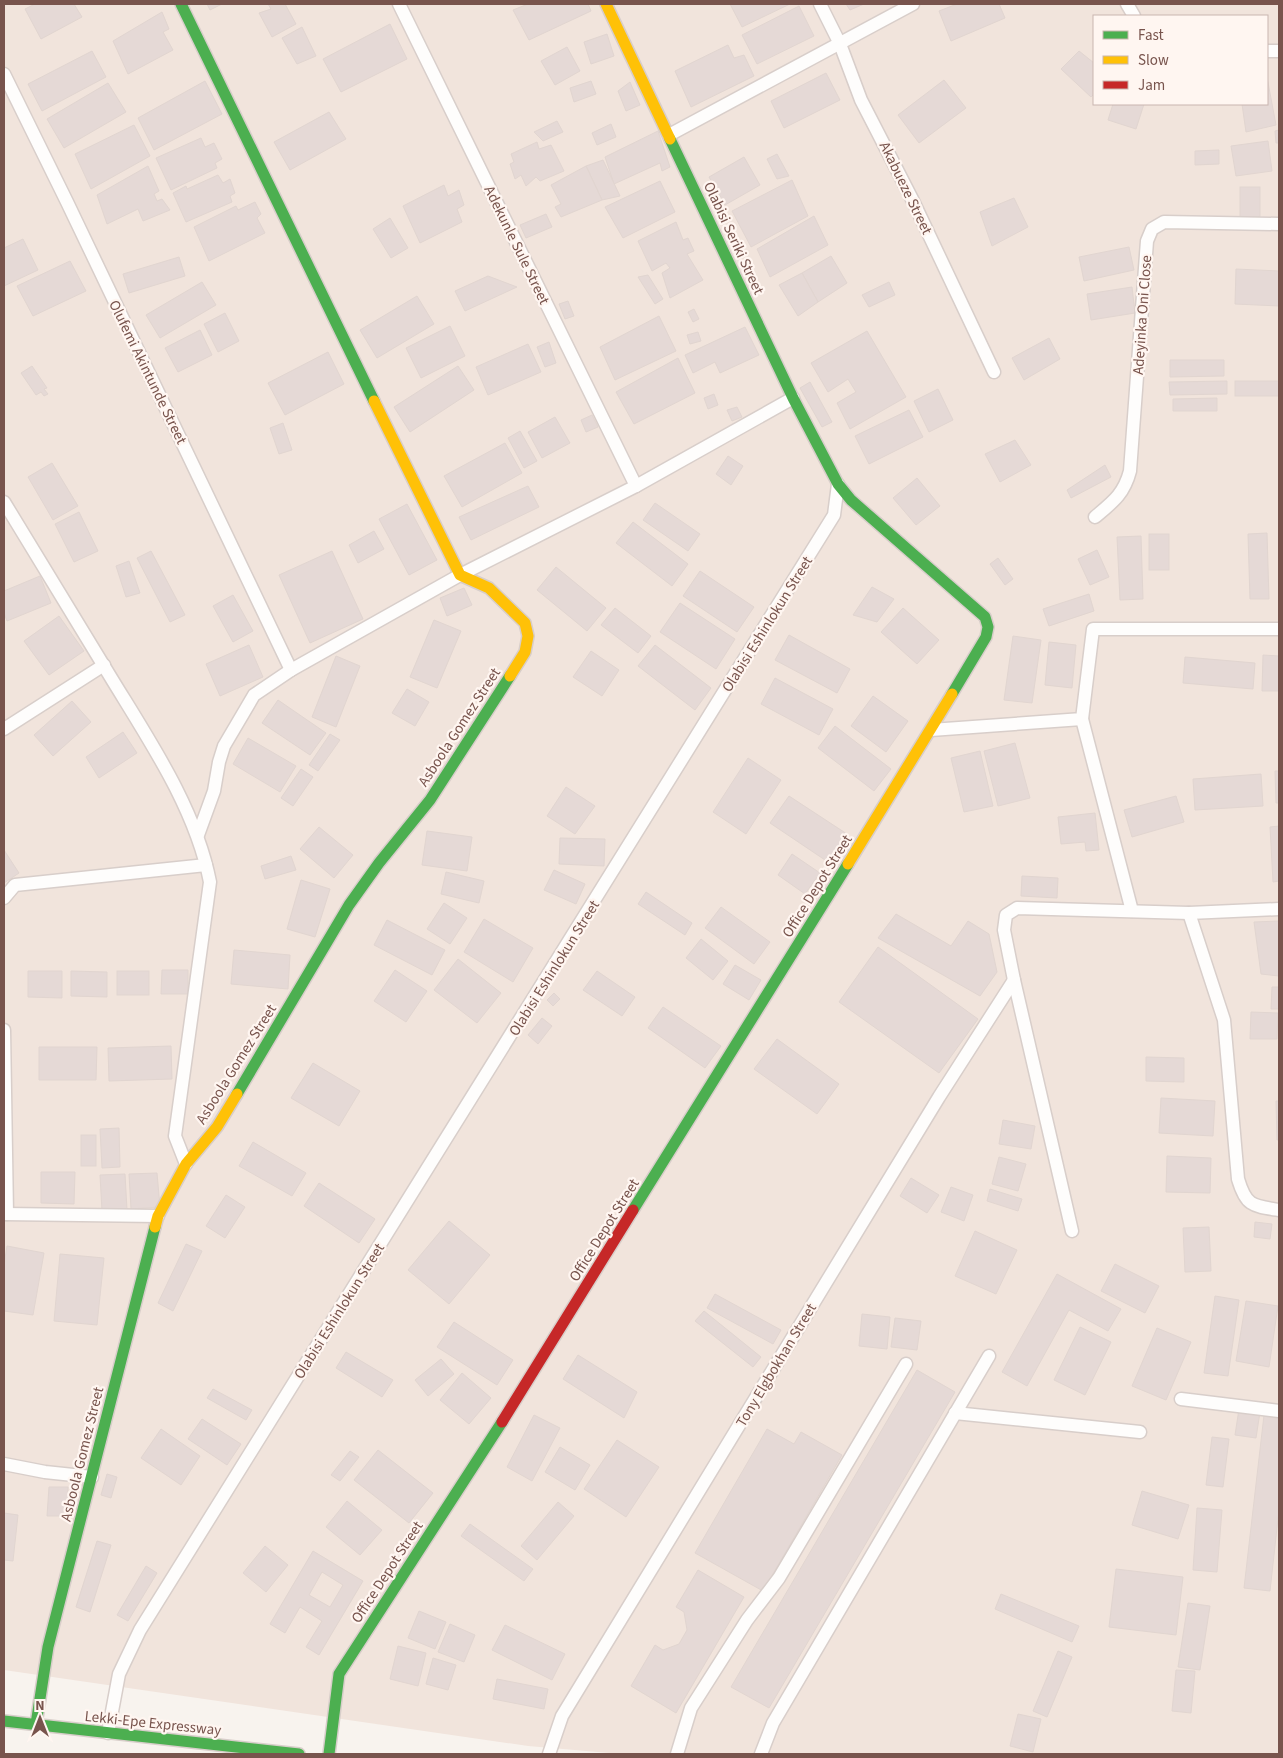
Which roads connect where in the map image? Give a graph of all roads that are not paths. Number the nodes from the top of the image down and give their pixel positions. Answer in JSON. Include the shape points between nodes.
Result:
{"nodes":[{"id":1,"x":181,"y":4,"type":"edge"},
{"id":2,"x":398,"y":4,"type":"edge"},
{"id":3,"x":606,"y":4,"type":"edge"},
{"id":4,"x":820,"y":4,"type":"edge"},
{"id":5,"x":913,"y":4,"type":"edge"},
{"id":6,"x":1127,"y":4,"type":"edge"},
{"id":7,"x":1133,"y":15,"type":"edge"},
{"id":8,"x":840,"y":44,"type":"junction"},
{"id":9,"x":4,"y":74,"type":"edge"},
{"id":10,"x":669,"y":135,"type":"junction"},
{"id":11,"x":1279,"y":224,"type":"edge"},
{"id":12,"x":994,"y":372,"type":"dead end"},
{"id":13,"x":793,"y":398,"type":"junction"},
{"id":14,"x":838,"y":484,"type":"junction"},
{"id":15,"x":636,"y":486,"type":"junction"},
{"id":16,"x":4,"y":502,"type":"edge"},
{"id":17,"x":1095,"y":517,"type":"dead end"},
{"id":18,"x":460,"y":575,"type":"junction"},
{"id":19,"x":1279,"y":630,"type":"edge"},
{"id":20,"x":104,"y":666,"type":"junction"},
{"id":21,"x":291,"y":670,"type":"junction"},
{"id":22,"x":1082,"y":719,"type":"junction"},
{"id":23,"x":4,"y":729,"type":"edge"},
{"id":24,"x":931,"y":730,"type":"junction"},
{"id":25,"x":198,"y":835,"type":"junction"},
{"id":26,"x":206,"y":865,"type":"junction"},
{"id":27,"x":4,"y":898,"type":"edge"},
{"id":28,"x":1279,"y":910,"type":"edge"},
{"id":29,"x":1132,"y":911,"type":"junction"},
{"id":30,"x":1189,"y":913,"type":"junction"},
{"id":31,"x":1014,"y":980,"type":"junction"},
{"id":32,"x":4,"y":1030,"type":"edge"},
{"id":33,"x":186,"y":1164,"type":"junction"},
{"id":34,"x":1279,"y":1210,"type":"edge"},
{"id":35,"x":5,"y":1214,"type":"edge"},
{"id":36,"x":158,"y":1216,"type":"junction"},
{"id":37,"x":1072,"y":1231,"type":"dead end"},
{"id":38,"x":989,"y":1356,"type":"dead end"},
{"id":39,"x":906,"y":1364,"type":"dead end"},
{"id":40,"x":1182,"y":1399,"type":"dead end"},
{"id":41,"x":1279,"y":1411,"type":"edge"},
{"id":42,"x":955,"y":1413,"type":"junction"},
{"id":43,"x":1140,"y":1432,"type":"dead end"},
{"id":44,"x":4,"y":1464,"type":"edge"},
{"id":45,"x":92,"y":1477,"type":"junction"},
{"id":46,"x":4,"y":1720,"type":"edge"},
{"id":47,"x":36,"y":1724,"type":"junction"},
{"id":48,"x":108,"y":1733,"type":"junction"},
{"id":49,"x":299,"y":1754,"type":"edge"},
{"id":50,"x":329,"y":1754,"type":"edge"},
{"id":51,"x":549,"y":1754,"type":"edge"},
{"id":52,"x":677,"y":1754,"type":"edge"},
{"id":53,"x":761,"y":1754,"type":"edge"}],
"edges":[{"from":1,"to":18,"type":"main road"},
{"from":2,"to":15,"type":"street","name":"Adekunle Sule Street"},
{"from":3,"to":10,"type":"main road","name":"Olabisi Seriki Street"},
{"from":4,"to":8,"type":"street","name":"Akabueze Street"},
{"from":5,"to":8,"type":"street"},
{"from":6,"to":7,"type":"street"},
{"from":8,"to":10,"type":"street"},
{"from":8,"to":12,"type":"street","name":"Akabueze Street","via":[[861,100]]},
{"from":9,"to":21,"type":"street","name":"Olufemi Akintunde Street"},
{"from":10,"to":13,"type":"main road","name":"Olabisi Seriki Street"},
{"from":11,"to":17,"type":"street","name":"Adeyinka Oni Close","via":[[1164,222],[1152,228],[1147,241],[1130,471],[1121,494]]},
{"from":13,"to":14,"type":"main road","name":"Olabisi Seriki Street"},
{"from":13,"to":15,"type":"street"},
{"from":14,"to":24,"type":"main road","via":[[851,500],[985,617],[986,637]]},
{"from":14,"to":48,"type":"street","name":"Olabisi Eshinlokun Street","via":[[834,515],[140,1630],[120,1674]]},
{"from":15,"to":18,"type":"street"},
{"from":16,"to":20,"type":"street"},
{"from":18,"to":21,"type":"street"},
{"from":18,"to":33,"type":"main road","name":"Asboola Gomez Street","via":[[489,588],[525,623],[528,636],[525,652],[430,800],[349,905],[217,1126]]},
{"from":19,"to":22,"type":"street","via":[[1092,630]]},
{"from":20,"to":23,"type":"street"},
{"from":20,"to":25,"type":"street","via":[[158,755]]},
{"from":21,"to":25,"type":"street","via":[[254,695],[224,746],[214,791]]},
{"from":22,"to":24,"type":"street"},
{"from":22,"to":29,"type":"street"},
{"from":24,"to":50,"type":"main road","name":"Office Depot Street","via":[[494,1435],[339,1674]]},
{"from":25,"to":26,"type":"street"},
{"from":26,"to":27,"type":"street","via":[[15,885]]},
{"from":26,"to":33,"type":"street","via":[[210,882],[175,1136]]},
{"from":28,"to":30,"type":"street"},
{"from":29,"to":30,"type":"street"},
{"from":29,"to":31,"type":"street","via":[[1017,908],[1011,911],[1006,914],[1004,930]]},
{"from":30,"to":34,"type":"street","via":[[1224,1020],[1238,1179],[1243,1196],[1257,1207]]},
{"from":31,"to":37,"type":"street"},
{"from":31,"to":51,"type":"street","name":"Tony Elgbokhan Street","via":[[562,1716]]},
{"from":32,"to":35,"type":"street"},
{"from":33,"to":36,"type":"main road","name":"Asboola Gomez Street"},
{"from":35,"to":36,"type":"street"},
{"from":36,"to":45,"type":"main road","name":"Asboola Gomez Street"},
{"from":38,"to":42,"type":"street"},
{"from":39,"to":52,"type":"street","via":[[779,1578],[747,1620],[691,1708]]},
{"from":40,"to":41,"type":"street"},
{"from":42,"to":43,"type":"street"},
{"from":42,"to":53,"type":"street","via":[[773,1723]]},
{"from":44,"to":45,"type":"street"},
{"from":45,"to":47,"type":"main road","name":"Asboola Gomez Street","via":[[48,1647]]},
{"from":46,"to":47,"type":"main road","name":"Lekki-Epe Expressway"},
{"from":47,"to":48,"type":"main road","name":"Lekki-Epe Expressway"},
{"from":48,"to":49,"type":"main road","name":"Lekki-Epe Expressway"}]}
